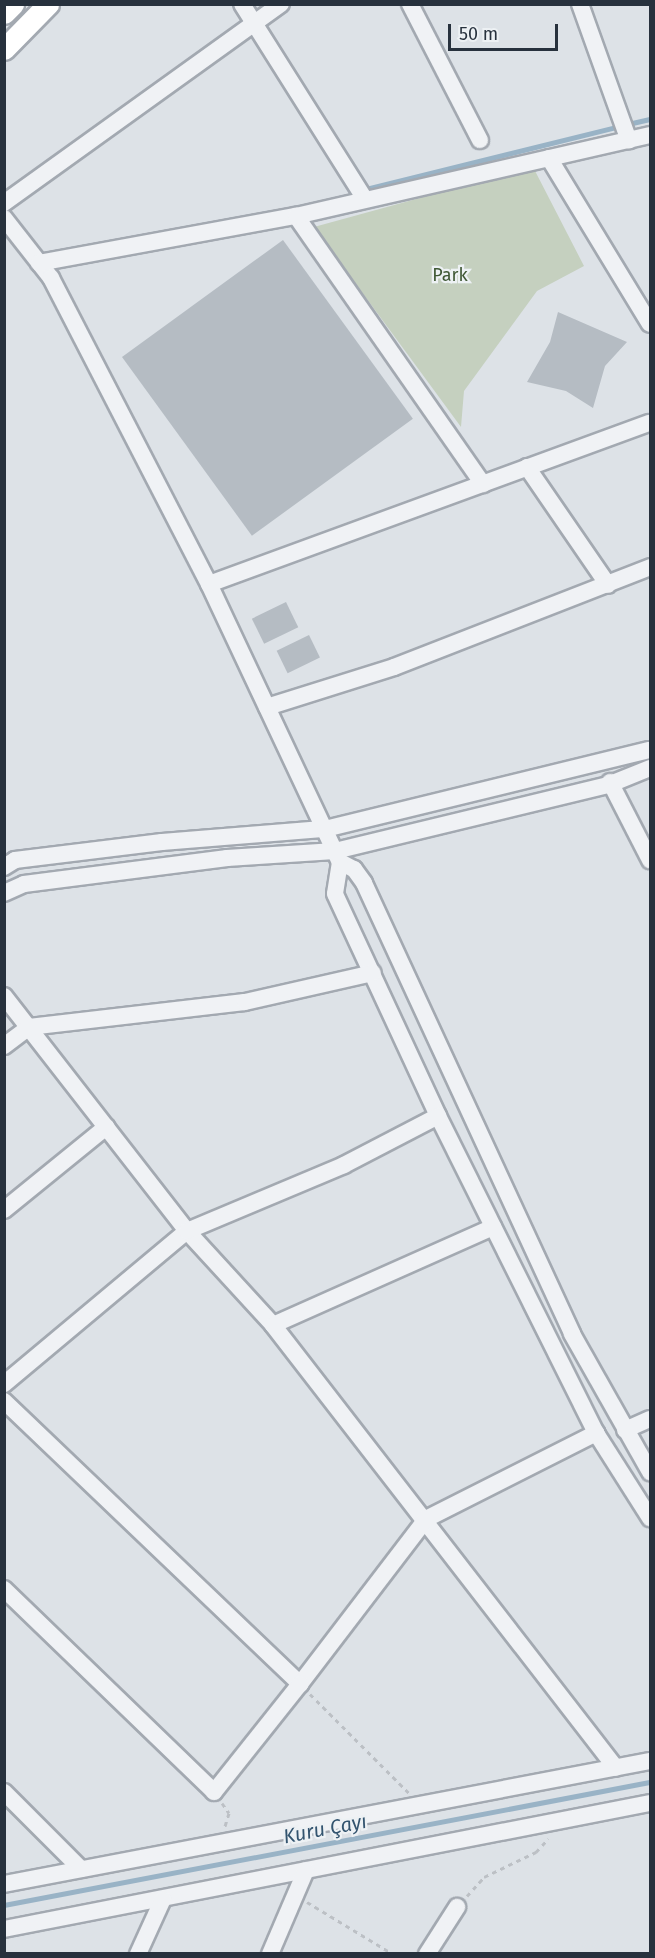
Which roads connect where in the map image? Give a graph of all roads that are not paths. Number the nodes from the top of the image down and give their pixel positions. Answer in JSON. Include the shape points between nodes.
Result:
{"nodes":[{"id":1,"x":13,"y":4,"type":"edge"},
{"id":2,"x":48,"y":4,"type":"edge"},
{"id":3,"x":242,"y":4,"type":"edge"},
{"id":4,"x":281,"y":4,"type":"edge"},
{"id":5,"x":410,"y":4,"type":"edge"},
{"id":6,"x":580,"y":4,"type":"edge"},
{"id":7,"x":4,"y":13,"type":"edge"},
{"id":8,"x":255,"y":23,"type":"junction"},
{"id":9,"x":4,"y":49,"type":"edge"},
{"id":10,"x":626,"y":130,"type":"junction"},
{"id":11,"x":651,"y":135,"type":"edge"},
{"id":12,"x":480,"y":140,"type":"dead end"},
{"id":13,"x":549,"y":158,"type":"junction"},
{"id":14,"x":364,"y":198,"type":"junction"},
{"id":15,"x":4,"y":203,"type":"edge"},
{"id":16,"x":296,"y":216,"type":"junction"},
{"id":17,"x":4,"y":218,"type":"edge"},
{"id":18,"x":39,"y":263,"type":"junction"},
{"id":19,"x":651,"y":324,"type":"edge"},
{"id":20,"x":651,"y":423,"type":"edge"},
{"id":21,"x":527,"y":467,"type":"junction"},
{"id":22,"x":483,"y":484,"type":"junction"},
{"id":23,"x":651,"y":567,"type":"edge"},
{"id":24,"x":209,"y":584,"type":"junction"},
{"id":25,"x":608,"y":585,"type":"junction"},
{"id":26,"x":267,"y":707,"type":"junction"},
{"id":27,"x":651,"y":750,"type":"edge"},
{"id":28,"x":651,"y":768,"type":"edge"},
{"id":29,"x":610,"y":782,"type":"junction"},
{"id":30,"x":324,"y":829,"type":"junction"},
{"id":31,"x":338,"y":857,"type":"junction"},
{"id":32,"x":651,"y":860,"type":"edge"},
{"id":33,"x":4,"y":867,"type":"edge"},
{"id":34,"x":4,"y":893,"type":"edge"},
{"id":35,"x":373,"y":973,"type":"junction"},
{"id":36,"x":4,"y":996,"type":"edge"},
{"id":37,"x":29,"y":1027,"type":"junction"},
{"id":38,"x":4,"y":1046,"type":"edge"},
{"id":39,"x":438,"y":1116,"type":"junction"},
{"id":40,"x":106,"y":1127,"type":"junction"},
{"id":41,"x":4,"y":1210,"type":"edge"},
{"id":42,"x":493,"y":1227,"type":"junction"},
{"id":43,"x":187,"y":1231,"type":"junction"},
{"id":44,"x":273,"y":1325,"type":"junction"},
{"id":45,"x":4,"y":1384,"type":"edge"},
{"id":46,"x":4,"y":1401,"type":"edge"},
{"id":47,"x":651,"y":1419,"type":"edge"},
{"id":48,"x":625,"y":1430,"type":"junction"},
{"id":49,"x":596,"y":1433,"type":"junction"},
{"id":50,"x":651,"y":1472,"type":"edge"},
{"id":51,"x":651,"y":1518,"type":"edge"},
{"id":52,"x":426,"y":1519,"type":"junction"},
{"id":53,"x":4,"y":1588,"type":"edge"},
{"id":54,"x":300,"y":1684,"type":"junction"},
{"id":55,"x":651,"y":1761,"type":"edge"},
{"id":56,"x":616,"y":1768,"type":"junction"},
{"id":57,"x":4,"y":1792,"type":"edge"},
{"id":58,"x":651,"y":1803,"type":"edge"},
{"id":59,"x":81,"y":1869,"type":"junction"},
{"id":60,"x":306,"y":1870,"type":"junction"},
{"id":61,"x":4,"y":1884,"type":"edge"},
{"id":62,"x":163,"y":1899,"type":"junction"},
{"id":63,"x":457,"y":1907,"type":"road end"},
{"id":64,"x":4,"y":1929,"type":"edge"},
{"id":65,"x":138,"y":1953,"type":"edge"},
{"id":66,"x":270,"y":1953,"type":"edge"},
{"id":67,"x":427,"y":1953,"type":"edge"}],
"edges":[{"from":1,"to":7,"type":"main road"},
{"from":2,"to":9,"type":"main road"},
{"from":3,"to":8,"type":"street"},
{"from":4,"to":8,"type":"street"},
{"from":5,"to":12,"type":"street"},
{"from":6,"to":10,"type":"street"},
{"from":8,"to":14,"type":"street"},
{"from":8,"to":15,"type":"street"},
{"from":10,"to":11,"type":"street"},
{"from":10,"to":13,"type":"street"},
{"from":13,"to":14,"type":"street"},
{"from":13,"to":19,"type":"street"},
{"from":14,"to":16,"type":"street"},
{"from":16,"to":18,"type":"street"},
{"from":16,"to":22,"type":"street"},
{"from":17,"to":18,"type":"street"},
{"from":18,"to":24,"type":"street"},
{"from":20,"to":21,"type":"street"},
{"from":21,"to":22,"type":"street"},
{"from":21,"to":25,"type":"street"},
{"from":22,"to":24,"type":"street"},
{"from":23,"to":25,"type":"street"},
{"from":24,"to":26,"type":"street"},
{"from":25,"to":26,"type":"street","via":[[394,667]]},
{"from":26,"to":30,"type":"street"},
{"from":27,"to":30,"type":"street"},
{"from":28,"to":29,"type":"street"},
{"from":29,"to":31,"type":"street"},
{"from":29,"to":32,"type":"street"},
{"from":30,"to":31,"type":"street"},
{"from":30,"to":33,"type":"street","via":[[129,846],[15,860]]},
{"from":31,"to":34,"type":"street","via":[[227,858],[24,885]]},
{"from":31,"to":35,"type":"street","via":[[335,894]]},
{"from":31,"to":48,"type":"street","via":[[364,883],[524,1234]]},
{"from":35,"to":37,"type":"street","via":[[245,1002]]},
{"from":35,"to":39,"type":"street"},
{"from":36,"to":37,"type":"street"},
{"from":37,"to":38,"type":"street"},
{"from":37,"to":40,"type":"street"},
{"from":39,"to":42,"type":"street"},
{"from":39,"to":43,"type":"street","via":[[344,1165]]},
{"from":40,"to":41,"type":"street"},
{"from":40,"to":43,"type":"street"},
{"from":42,"to":44,"type":"street"},
{"from":42,"to":49,"type":"street"},
{"from":43,"to":44,"type":"street"},
{"from":43,"to":45,"type":"street"},
{"from":44,"to":52,"type":"street"},
{"from":46,"to":54,"type":"street"},
{"from":47,"to":48,"type":"street"},
{"from":48,"to":50,"type":"street"},
{"from":49,"to":51,"type":"street"},
{"from":49,"to":52,"type":"street"},
{"from":52,"to":54,"type":"street"},
{"from":52,"to":56,"type":"street"},
{"from":53,"to":54,"type":"street","via":[[214,1791]]},
{"from":55,"to":56,"type":"street"},
{"from":56,"to":59,"type":"street"},
{"from":57,"to":59,"type":"street"},
{"from":58,"to":60,"type":"street"},
{"from":59,"to":61,"type":"street"},
{"from":60,"to":62,"type":"street"},
{"from":60,"to":66,"type":"street"},
{"from":62,"to":64,"type":"street"},
{"from":62,"to":65,"type":"street"},
{"from":63,"to":67,"type":"street"}]}
